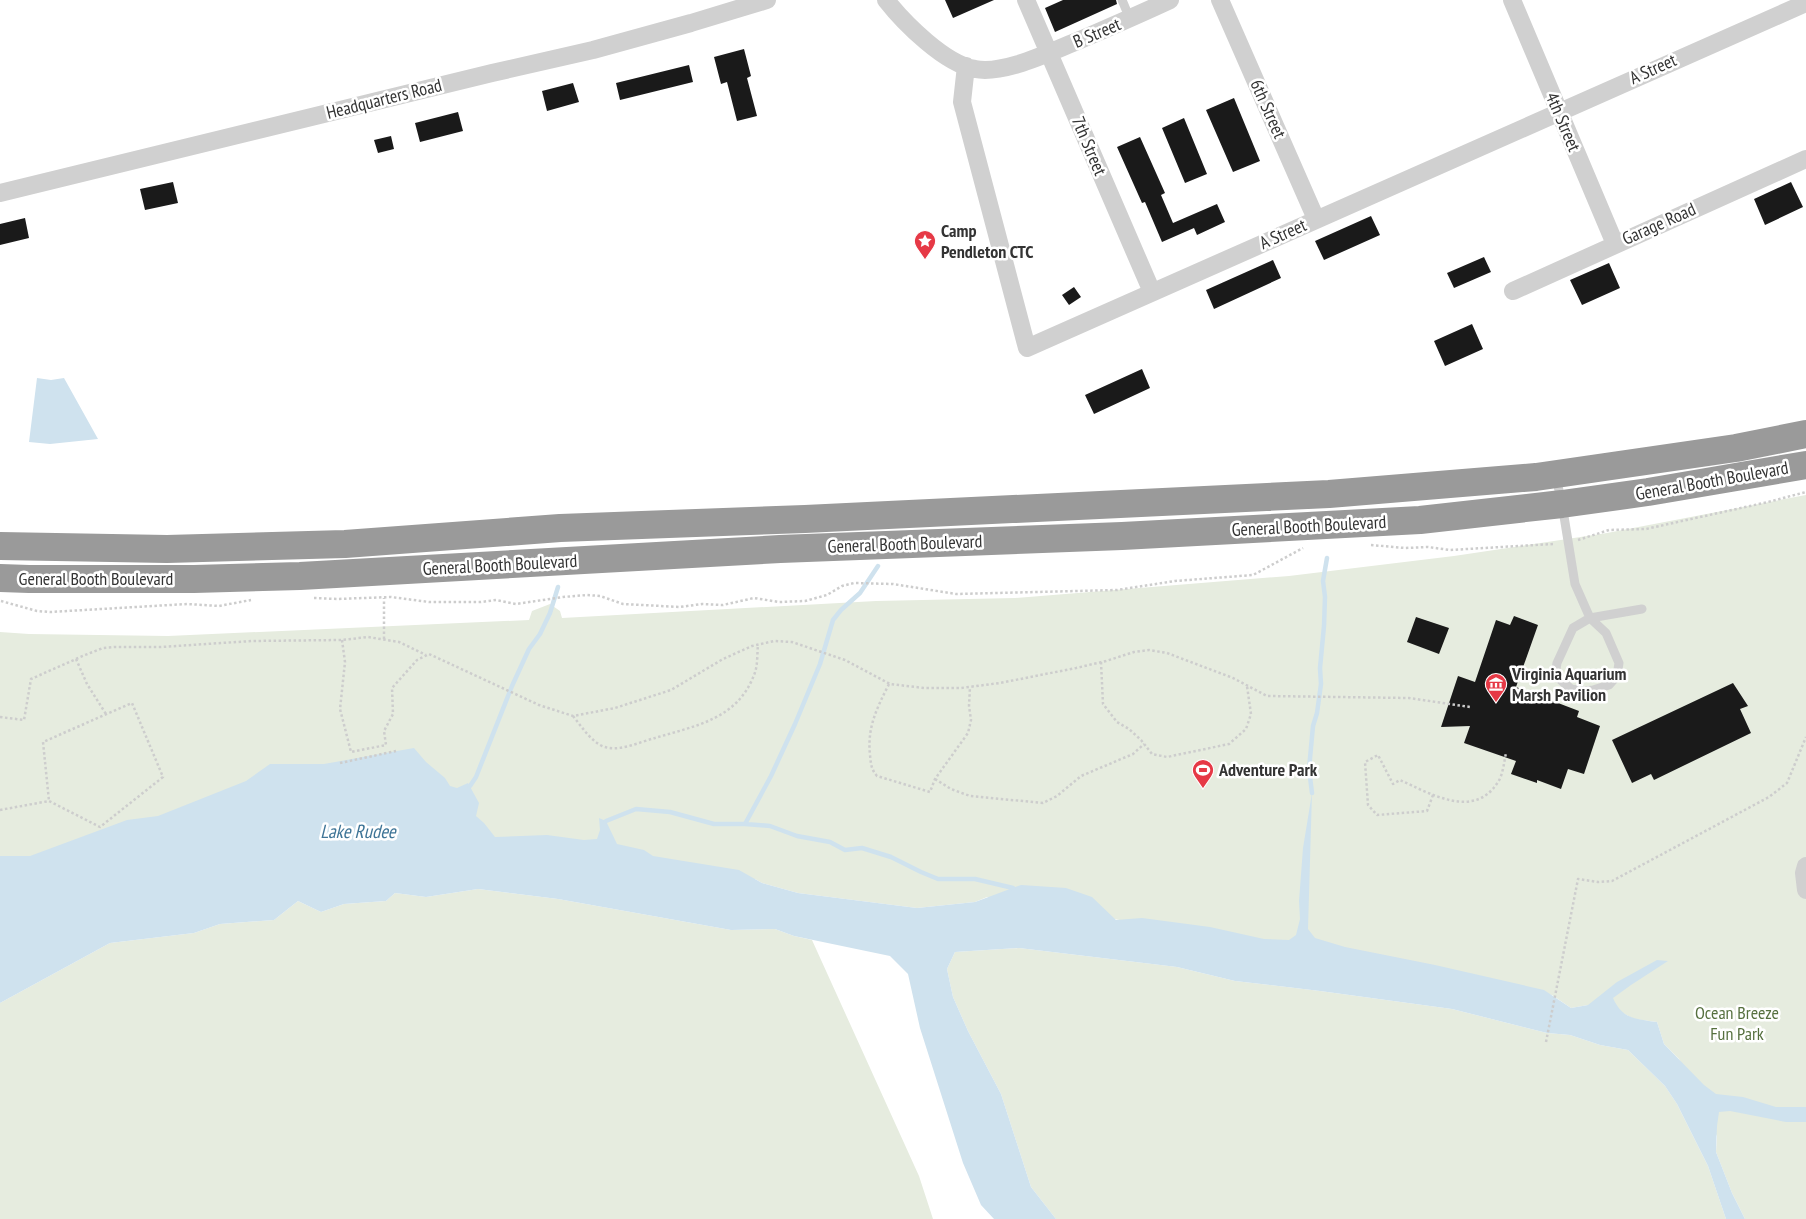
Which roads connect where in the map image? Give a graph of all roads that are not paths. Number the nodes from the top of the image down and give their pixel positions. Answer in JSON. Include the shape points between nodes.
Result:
{"nodes":[{"id":1,"x":767,"y":0,"type":"edge"},
{"id":2,"x":886,"y":0,"type":"edge"},
{"id":3,"x":1026,"y":0,"type":"edge"},
{"id":4,"x":1122,"y":0,"type":"edge"},
{"id":5,"x":1170,"y":0,"type":"edge"},
{"id":6,"x":1220,"y":0,"type":"edge"},
{"id":7,"x":1512,"y":0,"type":"edge"},
{"id":8,"x":1806,"y":2,"type":"edge"},
{"id":9,"x":1130,"y":19,"type":"junction"},
{"id":10,"x":1050,"y":52,"type":"junction"},
{"id":11,"x":966,"y":66,"type":"junction"},
{"id":12,"x":1558,"y":111,"type":"junction"},
{"id":13,"x":1806,"y":159,"type":"edge"},
{"id":14,"x":0,"y":193,"type":"edge"},
{"id":15,"x":1316,"y":219,"type":"junction"},
{"id":16,"x":1614,"y":244,"type":"junction"},
{"id":17,"x":1513,"y":291,"type":"dead end"},
{"id":18,"x":1152,"y":292,"type":"junction"},
{"id":19,"x":1806,"y":434,"type":"edge"},
{"id":20,"x":1806,"y":465,"type":"edge"},
{"id":21,"x":1555,"y":475,"type":"junction"},
{"id":22,"x":1562,"y":504,"type":"junction"},
{"id":23,"x":0,"y":546,"type":"edge"},
{"id":24,"x":378,"y":565,"type":"junction"},
{"id":25,"x":0,"y":578,"type":"edge"},
{"id":26,"x":1642,"y":609,"type":"dead end"},
{"id":27,"x":1590,"y":618,"type":"junction"}],
"edges":[{"from":1,"to":14,"type":"street","name":"Headquarters Road","via":[[593,50]]},
{"from":2,"to":11,"type":"street","via":[[921,36]]},
{"from":3,"to":10,"type":"street","name":"7th Street"},
{"from":4,"to":9,"type":"lane"},
{"from":5,"to":9,"type":"street","name":"B Street"},
{"from":6,"to":15,"type":"street","name":"6th Street"},
{"from":7,"to":12,"type":"street","name":"4th Street"},
{"from":8,"to":12,"type":"street","name":"A Street"},
{"from":9,"to":10,"type":"street","name":"B Street"},
{"from":10,"to":11,"type":"street","name":"B Street","via":[[993,70]]},
{"from":10,"to":18,"type":"street","name":"7th Street"},
{"from":11,"to":18,"type":"street","name":"A Street","via":[[962,102],[1027,348]]},
{"from":12,"to":15,"type":"street","name":"A Street"},
{"from":12,"to":16,"type":"street","name":"4th Street"},
{"from":13,"to":16,"type":"street","name":"Garage Road"},
{"from":15,"to":18,"type":"street","name":"A Street"},
{"from":16,"to":17,"type":"street","name":"Garage Road"},
{"from":19,"to":21,"type":"highway","name":"General Booth Boulevard","via":[[1736,448]]},
{"from":20,"to":22,"type":"highway","name":"General Booth Boulevard"},
{"from":21,"to":22,"type":"lane"},
{"from":21,"to":24,"type":"highway","name":"General Booth Boulevard","via":[[1329,494],[560,528]]},
{"from":22,"to":24,"type":"highway","name":"General Booth Boulevard","via":[[1420,520],[1122,536]]},
{"from":22,"to":27,"type":"lane","via":[[1575,584]]},
{"from":23,"to":24,"type":"highway","name":"General Booth Boulevard","via":[[167,549]]},
{"from":24,"to":25,"type":"highway","name":"General Booth Boulevard","via":[[194,579]]},
{"from":26,"to":27,"type":"lane"},
{"from":27,"to":27,"type":"lane","via":[[1573,628],[1557,663],[1554,675],[1571,689],[1584,691],[1609,685],[1617,676],[1619,662],[1606,633]]}]}
